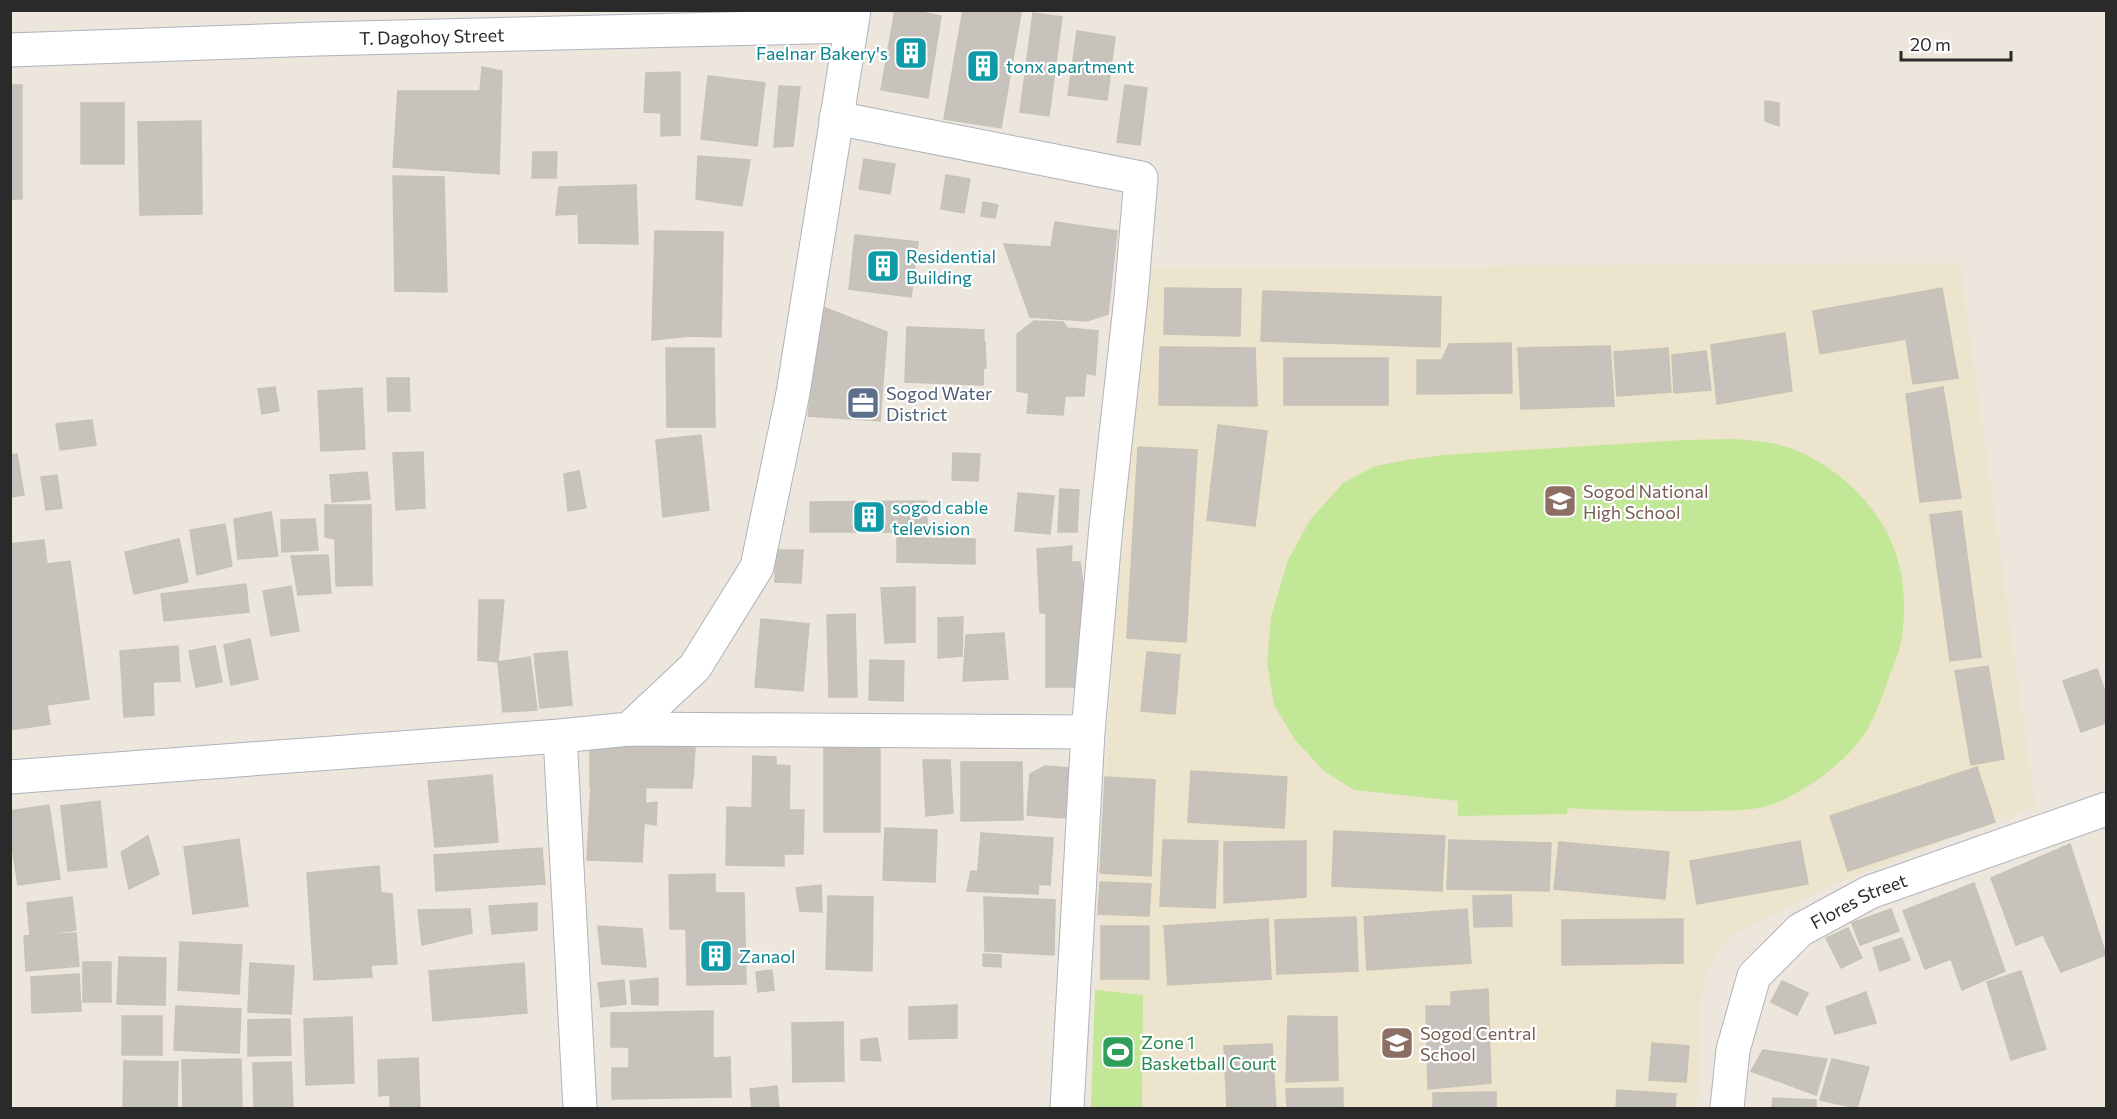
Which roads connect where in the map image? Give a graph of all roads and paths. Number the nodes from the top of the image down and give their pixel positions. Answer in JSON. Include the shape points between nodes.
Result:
{"nodes":[{"id":1,"x":852,"y":18,"type":"edge"},
{"id":2,"x":348,"y":24,"type":"edge"},
{"id":3,"x":10,"y":50,"type":"edge"},
{"id":4,"x":837,"y":118,"type":"junction"},
{"id":5,"x":628,"y":729,"type":"junction"},
{"id":6,"x":1088,"y":732,"type":"junction"},
{"id":7,"x":560,"y":736,"type":"junction"},
{"id":8,"x":10,"y":777,"type":"edge"},
{"id":9,"x":2106,"y":809,"type":"edge"},
{"id":10,"x":580,"y":1108,"type":"edge"},
{"id":11,"x":1067,"y":1108,"type":"edge"},
{"id":12,"x":1727,"y":1108,"type":"edge"}],
"edges":[{"from":1,"to":2,"type":"street","name":"T. Dagohoy Street"},
{"from":1,"to":4,"type":"street"},
{"from":2,"to":3,"type":"street","name":"T. Dagohoy Street"},
{"from":4,"to":5,"type":"street","via":[[794,393],[757,567],[695,667]]},
{"from":4,"to":6,"type":"street","via":[[1141,178]]},
{"from":5,"to":6,"type":"street"},
{"from":5,"to":7,"type":"street"},
{"from":6,"to":11,"type":"street"},
{"from":7,"to":8,"type":"street"},
{"from":7,"to":10,"type":"street"},
{"from":9,"to":12,"type":"street","name":"Flores Street","via":[[1870,892],[1800,930],[1754,976],[1733,1050]]}]}
